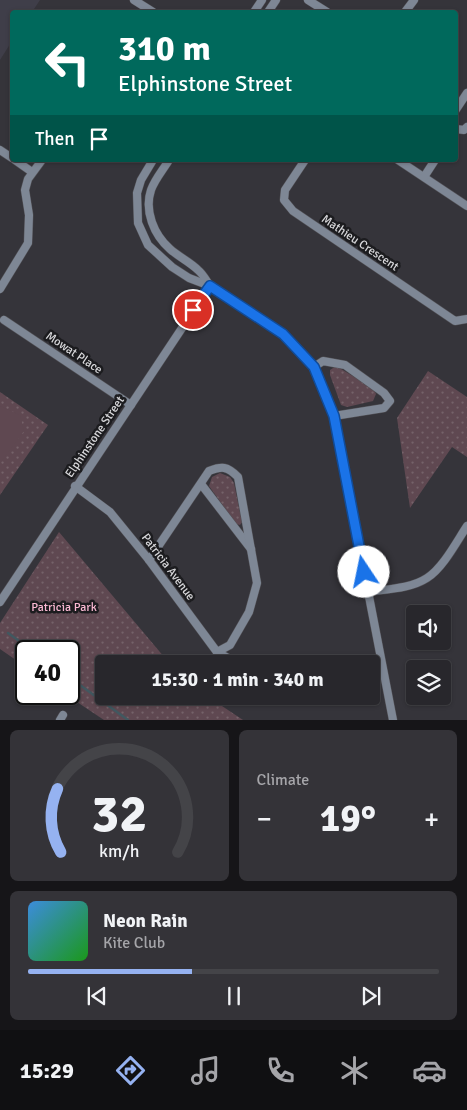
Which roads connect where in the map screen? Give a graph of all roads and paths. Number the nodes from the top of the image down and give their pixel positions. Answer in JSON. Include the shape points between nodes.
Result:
{"nodes":[{"id":1,"x":134,"y":0,"type":"edge"},
{"id":2,"x":308,"y":0,"type":"edge"},
{"id":3,"x":147,"y":10,"type":"edge"},
{"id":4,"x":323,"y":10,"type":"edge"},
{"id":5,"x":467,"y":93,"type":"edge"},
{"id":6,"x":458,"y":106,"type":"edge"},
{"id":7,"x":18,"y":162,"type":"edge"},
{"id":8,"x":40,"y":162,"type":"edge"},
{"id":9,"x":152,"y":162,"type":"edge"},
{"id":10,"x":168,"y":162,"type":"edge"},
{"id":11,"x":304,"y":162,"type":"edge"},
{"id":12,"x":401,"y":162,"type":"edge"},
{"id":13,"x":435,"y":162,"type":"edge"},
{"id":14,"x":32,"y":172,"type":"junction"},
{"id":15,"x":424,"y":177,"type":"junction"},
{"id":16,"x":467,"y":206,"type":"edge"},
{"id":17,"x":210,"y":286,"type":"junction"},
{"id":18,"x":0,"y":289,"type":"edge"},
{"id":19,"x":467,"y":319,"type":"edge"},
{"id":20,"x":4,"y":320,"type":"dead end"},
{"id":21,"x":314,"y":367,"type":"junction"},
{"id":22,"x":130,"y":404,"type":"junction"},
{"id":23,"x":334,"y":416,"type":"junction"},
{"id":24,"x":201,"y":484,"type":"junction"},
{"id":25,"x":76,"y":486,"type":"junction"},
{"id":26,"x":467,"y":526,"type":"edge"},
{"id":27,"x":252,"y":550,"type":"junction"},
{"id":28,"x":149,"y":560,"type":"junction"},
{"id":29,"x":367,"y":592,"type":"junction"},
{"id":30,"x":0,"y":602,"type":"edge"},
{"id":31,"x":217,"y":652,"type":"junction"},
{"id":32,"x":222,"y":655,"type":"edge"},
{"id":33,"x":393,"y":720,"type":"edge"}],
"edges":[{"from":1,"to":3,"type":"street"},
{"from":2,"to":4,"type":"street"},
{"from":5,"to":6,"type":"street"},
{"from":7,"to":14,"type":"street"},
{"from":8,"to":14,"type":"street"},
{"from":9,"to":17,"type":"street","via":[[141,180],[137,209],[138,223],[148,245],[172,267]]},
{"from":10,"to":17,"type":"street","via":[[151,191],[149,203],[154,229],[160,240],[198,270]]},
{"from":11,"to":19,"type":"street","name":"Mathieu Crescent","via":[[285,190],[284,200],[293,211],[455,320]]},
{"from":12,"to":15,"type":"street"},
{"from":13,"to":15,"type":"street"},
{"from":14,"to":18,"type":"street","via":[[25,190],[29,215],[28,243]]},
{"from":15,"to":16,"type":"street"},
{"from":17,"to":21,"type":"street","via":[[283,334]]},
{"from":17,"to":22,"type":"street","name":"Elphinstone Street"},
{"from":20,"to":22,"type":"street","name":"Mowat Place"},
{"from":21,"to":23,"type":"street"},
{"from":21,"to":23,"type":"street","via":[[323,361],[345,365],[390,401],[384,408]]},
{"from":22,"to":25,"type":"street","name":"Elphinstone Street"},
{"from":23,"to":29,"type":"street"},
{"from":24,"to":27,"type":"street"},
{"from":24,"to":27,"type":"street","via":[[209,471],[220,467],[238,476]]},
{"from":24,"to":28,"type":"street"},
{"from":25,"to":28,"type":"street","name":"Patricia Avenue","via":[[110,512]]},
{"from":25,"to":30,"type":"street","name":"Elphinstone Street"},
{"from":26,"to":29,"type":"street","via":[[428,578],[405,586]]},
{"from":27,"to":31,"type":"street","via":[[257,583],[249,612],[230,646]]},
{"from":28,"to":31,"type":"street","name":"Patricia Avenue"},
{"from":29,"to":33,"type":"street"},
{"from":31,"to":32,"type":"street","name":"Patricia Avenue"}]}
